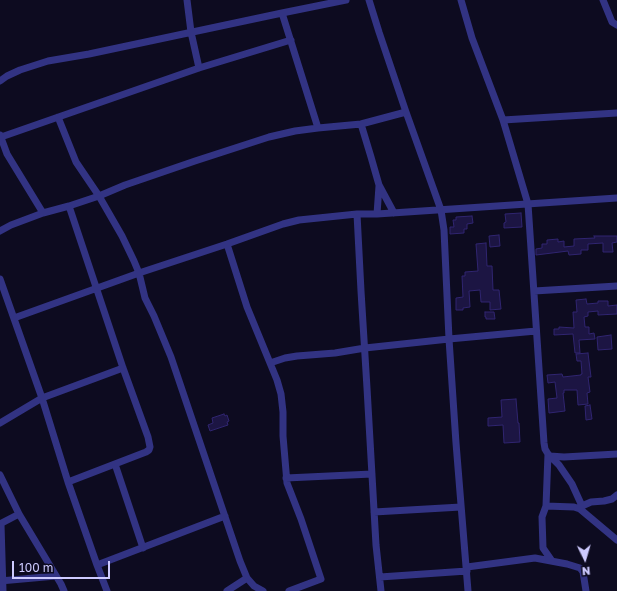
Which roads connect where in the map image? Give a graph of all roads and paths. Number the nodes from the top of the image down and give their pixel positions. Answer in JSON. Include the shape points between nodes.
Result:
{"nodes":[{"id":1,"x":187,"y":0,"type":"edge"},
{"id":2,"x":346,"y":0,"type":"edge"},
{"id":3,"x":369,"y":0,"type":"edge"},
{"id":4,"x":461,"y":0,"type":"edge"},
{"id":5,"x":602,"y":0,"type":"edge"},
{"id":6,"x":282,"y":12,"type":"junction"},
{"id":7,"x":617,"y":25,"type":"edge"},
{"id":8,"x":191,"y":32,"type":"junction"},
{"id":9,"x":291,"y":40,"type":"junction"},
{"id":10,"x":199,"y":68,"type":"junction"},
{"id":11,"x":0,"y":81,"type":"edge"},
{"id":12,"x":406,"y":112,"type":"junction"},
{"id":13,"x":617,"y":113,"type":"edge"},
{"id":14,"x":58,"y":117,"type":"junction"},
{"id":15,"x":503,"y":120,"type":"junction"},
{"id":16,"x":361,"y":124,"type":"junction"},
{"id":17,"x":318,"y":128,"type":"junction"},
{"id":18,"x":0,"y":136,"type":"edge"},
{"id":19,"x":3,"y":156,"type":"edge"},
{"id":20,"x":379,"y":185,"type":"junction"},
{"id":21,"x":98,"y":196,"type":"junction"},
{"id":22,"x":617,"y":198,"type":"edge"},
{"id":23,"x":528,"y":204,"type":"junction"},
{"id":24,"x":69,"y":206,"type":"junction"},
{"id":25,"x":441,"y":210,"type":"junction"},
{"id":26,"x":43,"y":213,"type":"junction"},
{"id":27,"x":394,"y":213,"type":"junction"},
{"id":28,"x":357,"y":214,"type":"junction"},
{"id":29,"x":377,"y":214,"type":"junction"},
{"id":30,"x":0,"y":231,"type":"edge"},
{"id":31,"x":227,"y":244,"type":"junction"},
{"id":32,"x":139,"y":273,"type":"junction"},
{"id":33,"x":0,"y":279,"type":"edge"},
{"id":34,"x":617,"y":286,"type":"edge"},
{"id":35,"x":96,"y":288,"type":"junction"},
{"id":36,"x":534,"y":291,"type":"junction"},
{"id":37,"x":14,"y":318,"type":"junction"},
{"id":38,"x":536,"y":331,"type":"junction"},
{"id":39,"x":449,"y":339,"type":"junction"},
{"id":40,"x":365,"y":348,"type":"junction"},
{"id":41,"x":270,"y":363,"type":"junction"},
{"id":42,"x":123,"y":368,"type":"junction"},
{"id":43,"x":42,"y":398,"type":"junction"},
{"id":44,"x":0,"y":423,"type":"edge"},
{"id":45,"x":617,"y":454,"type":"edge"},
{"id":46,"x":549,"y":455,"type":"junction"},
{"id":47,"x":115,"y":464,"type":"junction"},
{"id":48,"x":372,"y":474,"type":"junction"},
{"id":49,"x":0,"y":475,"type":"edge"},
{"id":50,"x":286,"y":478,"type":"junction"},
{"id":51,"x":68,"y":482,"type":"junction"},
{"id":52,"x":577,"y":495,"type":"junction"},
{"id":53,"x":617,"y":495,"type":"edge"},
{"id":54,"x":591,"y":502,"type":"junction"},
{"id":55,"x":546,"y":506,"type":"junction"},
{"id":56,"x":461,"y":507,"type":"junction"},
{"id":57,"x":581,"y":508,"type":"junction"},
{"id":58,"x":374,"y":512,"type":"junction"},
{"id":59,"x":19,"y":514,"type":"junction"},
{"id":60,"x":225,"y":516,"type":"junction"},
{"id":61,"x":0,"y":524,"type":"edge"},
{"id":62,"x":617,"y":540,"type":"edge"},
{"id":63,"x":143,"y":548,"type":"junction"},
{"id":64,"x":543,"y":548,"type":"junction"},
{"id":65,"x":535,"y":558,"type":"junction"},
{"id":66,"x":552,"y":561,"type":"junction"},
{"id":67,"x":97,"y":565,"type":"junction"},
{"id":68,"x":467,"y":569,"type":"junction"},
{"id":69,"x":56,"y":576,"type":"junction"},
{"id":70,"x":380,"y":577,"type":"junction"},
{"id":71,"x":248,"y":578,"type":"junction"},
{"id":72,"x":1,"y":581,"type":"edge"},
{"id":73,"x":4,"y":591,"type":"edge"},
{"id":74,"x":64,"y":591,"type":"edge"},
{"id":75,"x":107,"y":591,"type":"edge"},
{"id":76,"x":227,"y":591,"type":"edge"},
{"id":77,"x":262,"y":591,"type":"edge"},
{"id":78,"x":289,"y":591,"type":"edge"},
{"id":79,"x":381,"y":591,"type":"edge"},
{"id":80,"x":468,"y":591,"type":"edge"},
{"id":81,"x":586,"y":591,"type":"edge"}],
"edges":[{"from":1,"to":8,"type":"street"},
{"from":2,"to":6,"type":"street"},
{"from":3,"to":12,"type":"street"},
{"from":4,"to":15,"type":"street","via":[[472,38]]},
{"from":5,"to":7,"type":"street","via":[[612,22]]},
{"from":6,"to":8,"type":"street"},
{"from":6,"to":9,"type":"street"},
{"from":8,"to":10,"type":"street"},
{"from":8,"to":11,"type":"street","via":[[48,61],[20,70]]},
{"from":9,"to":10,"type":"street"},
{"from":9,"to":17,"type":"street"},
{"from":10,"to":14,"type":"street"},
{"from":12,"to":16,"type":"street"},
{"from":12,"to":25,"type":"street"},
{"from":13,"to":15,"type":"street"},
{"from":14,"to":18,"type":"street"},
{"from":14,"to":21,"type":"street","via":[[76,162]]},
{"from":15,"to":23,"type":"street"},
{"from":16,"to":17,"type":"street"},
{"from":16,"to":20,"type":"street"},
{"from":17,"to":21,"type":"street","via":[[269,137]]},
{"from":18,"to":19,"type":"street"},
{"from":19,"to":26,"type":"street"},
{"from":20,"to":27,"type":"street"},
{"from":20,"to":29,"type":"street"},
{"from":21,"to":24,"type":"street"},
{"from":21,"to":32,"type":"street","via":[[122,236]]},
{"from":22,"to":23,"type":"street"},
{"from":23,"to":25,"type":"street"},
{"from":23,"to":36,"type":"street"},
{"from":24,"to":26,"type":"street"},
{"from":24,"to":35,"type":"street"},
{"from":25,"to":27,"type":"street"},
{"from":25,"to":39,"type":"street"},
{"from":26,"to":30,"type":"street"},
{"from":27,"to":29,"type":"street"},
{"from":28,"to":29,"type":"street"},
{"from":28,"to":31,"type":"street","via":[[299,220]]},
{"from":28,"to":40,"type":"street"},
{"from":31,"to":32,"type":"street"},
{"from":31,"to":41,"type":"street","via":[[247,307]]},
{"from":32,"to":35,"type":"street"},
{"from":32,"to":60,"type":"street","via":[[145,298],[171,357]]},
{"from":33,"to":37,"type":"street"},
{"from":34,"to":36,"type":"street"},
{"from":35,"to":37,"type":"street"},
{"from":35,"to":42,"type":"street"},
{"from":36,"to":38,"type":"street"},
{"from":37,"to":43,"type":"street"},
{"from":38,"to":39,"type":"street"},
{"from":38,"to":46,"type":"street","via":[[544,442]]},
{"from":39,"to":40,"type":"street"},
{"from":39,"to":56,"type":"street"},
{"from":40,"to":41,"type":"street","via":[[297,356]]},
{"from":40,"to":48,"type":"street"},
{"from":41,"to":50,"type":"street","via":[[281,394]]},
{"from":42,"to":43,"type":"street"},
{"from":42,"to":47,"type":"street","via":[[150,447],[146,452]]},
{"from":43,"to":44,"type":"street"},
{"from":43,"to":51,"type":"street"},
{"from":45,"to":46,"type":"street","via":[[564,457]]},
{"from":46,"to":52,"type":"street","via":[[566,474]]},
{"from":46,"to":55,"type":"street"},
{"from":47,"to":51,"type":"street"},
{"from":47,"to":63,"type":"street"},
{"from":48,"to":50,"type":"street"},
{"from":48,"to":58,"type":"street"},
{"from":49,"to":59,"type":"street"},
{"from":50,"to":78,"type":"street","via":[[321,578]]},
{"from":51,"to":67,"type":"street"},
{"from":52,"to":54,"type":"street"},
{"from":52,"to":57,"type":"street"},
{"from":53,"to":54,"type":"street","via":[[604,502]]},
{"from":54,"to":57,"type":"street"},
{"from":55,"to":57,"type":"street"},
{"from":55,"to":64,"type":"street","via":[[542,517]]},
{"from":56,"to":58,"type":"street"},
{"from":56,"to":68,"type":"street"},
{"from":57,"to":62,"type":"street"},
{"from":58,"to":70,"type":"street"},
{"from":59,"to":61,"type":"street"},
{"from":59,"to":69,"type":"street"},
{"from":60,"to":63,"type":"street"},
{"from":60,"to":71,"type":"street"},
{"from":61,"to":72,"type":"street"},
{"from":63,"to":67,"type":"street"},
{"from":64,"to":65,"type":"street"},
{"from":64,"to":66,"type":"street"},
{"from":65,"to":66,"type":"street"},
{"from":65,"to":68,"type":"street"},
{"from":66,"to":81,"type":"street","via":[[580,568]]},
{"from":67,"to":75,"type":"street"},
{"from":68,"to":70,"type":"street"},
{"from":68,"to":80,"type":"street"},
{"from":69,"to":72,"type":"street"},
{"from":69,"to":74,"type":"street"},
{"from":70,"to":79,"type":"street"},
{"from":71,"to":76,"type":"street"},
{"from":71,"to":77,"type":"street"},
{"from":72,"to":73,"type":"street"}]}
